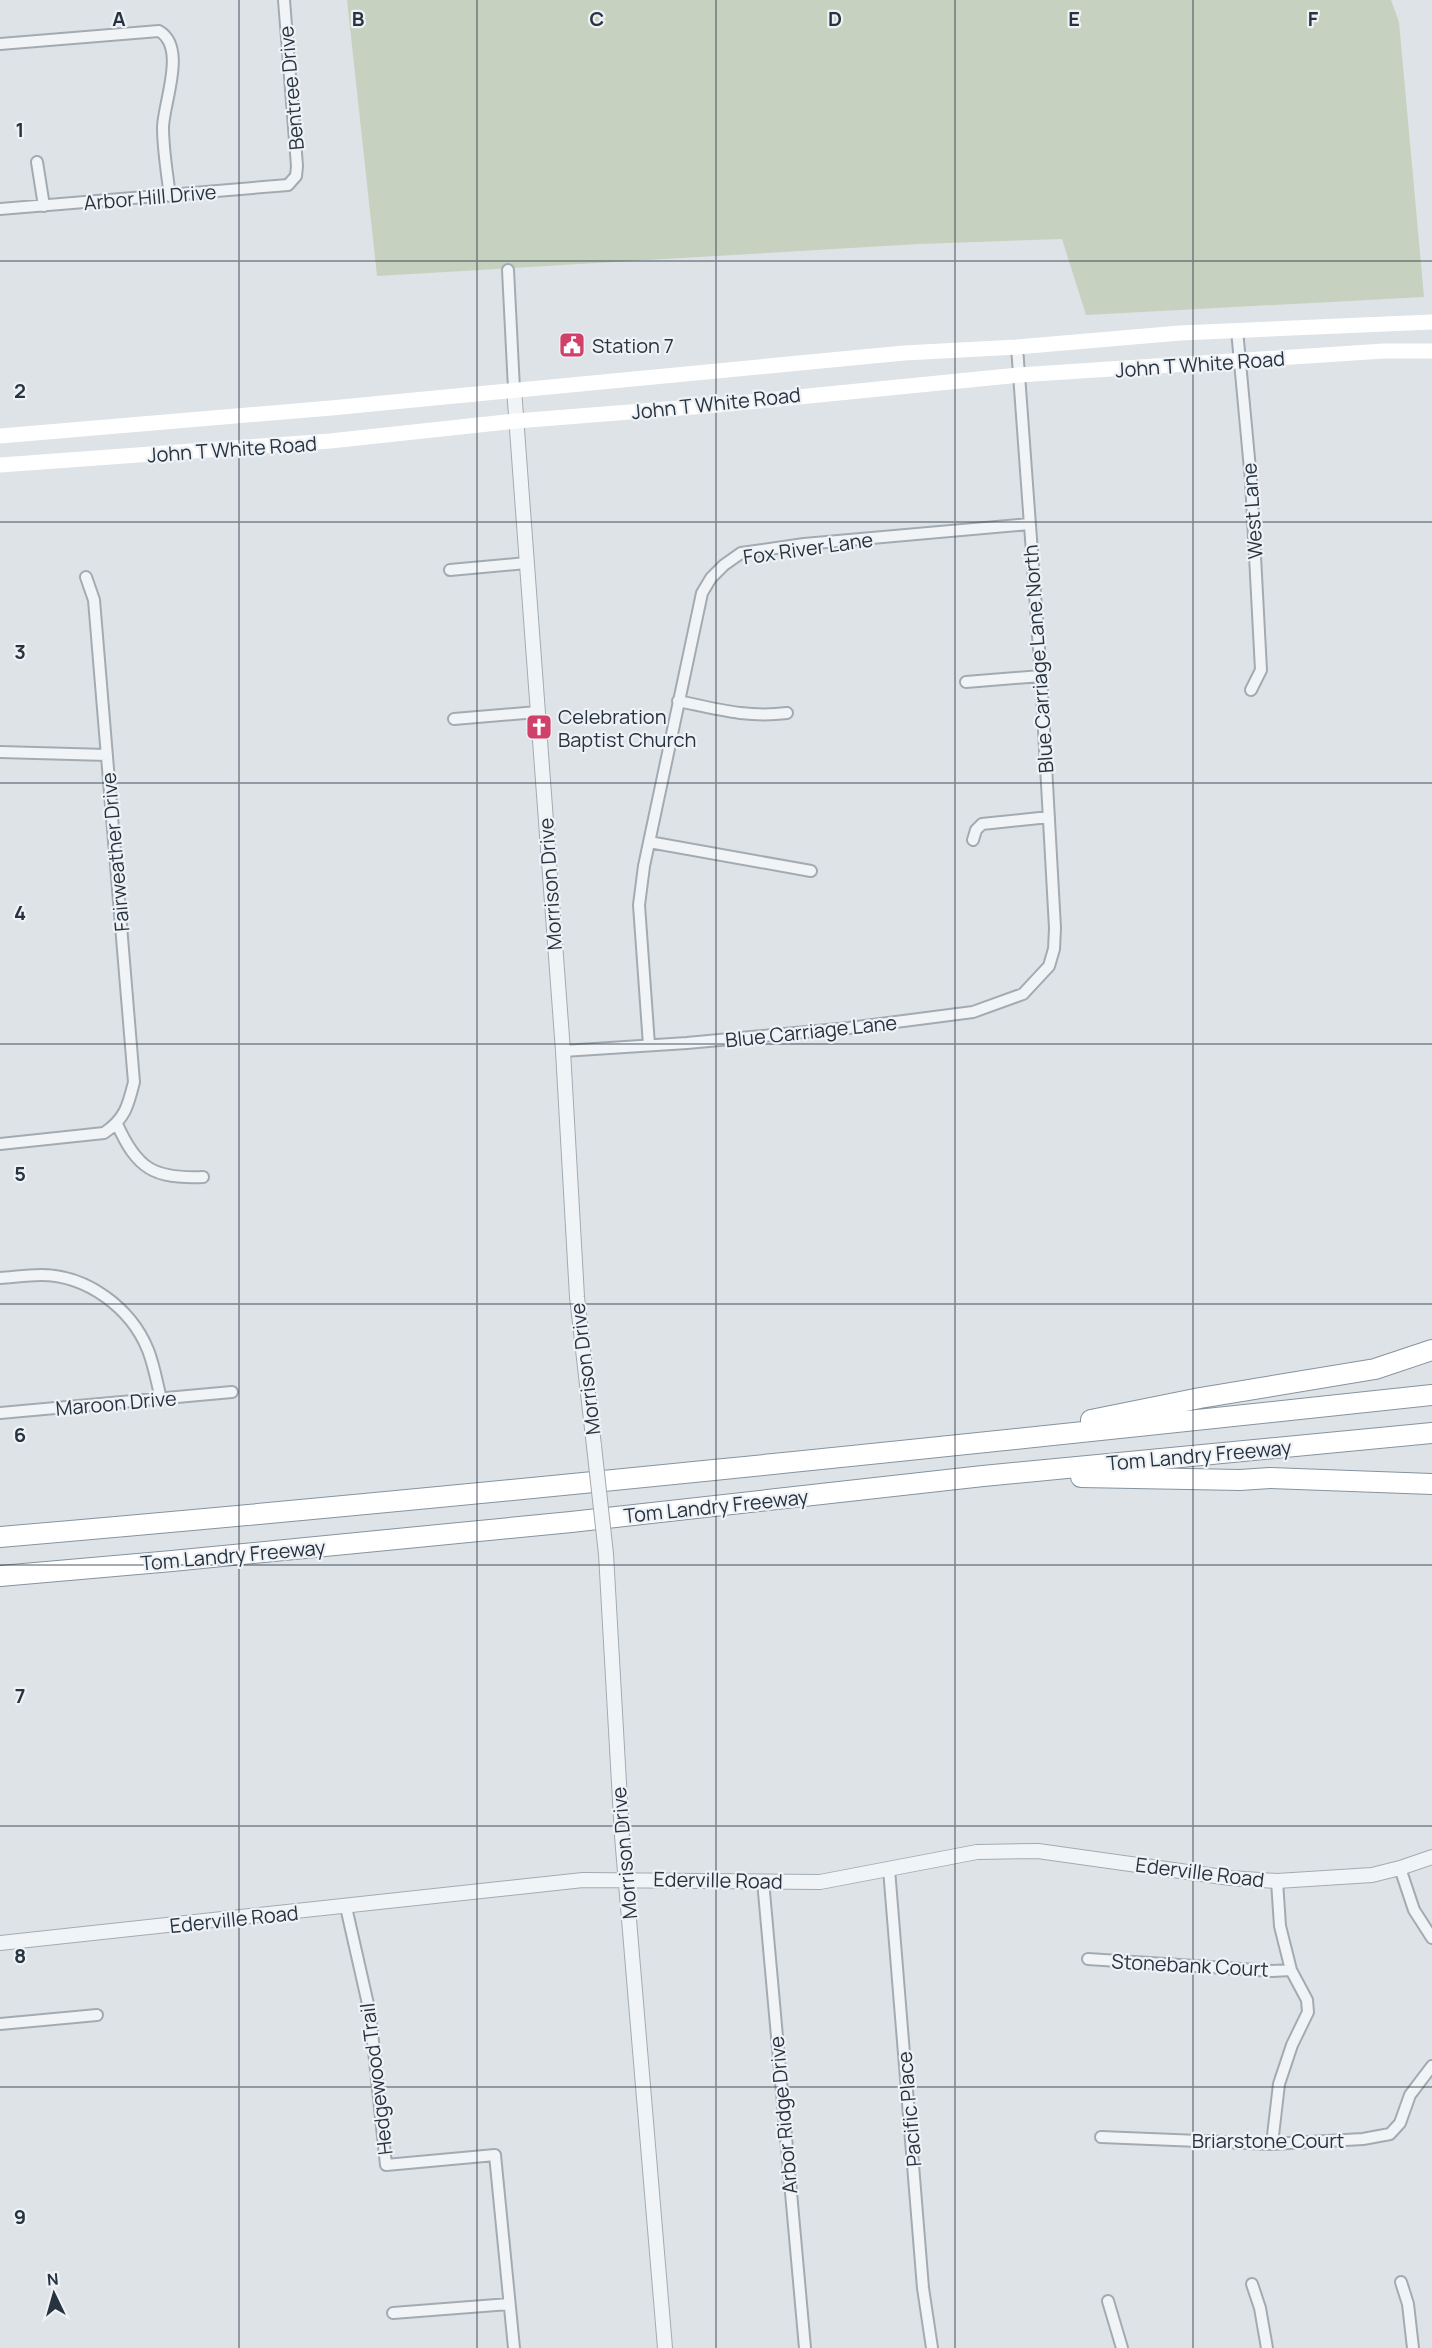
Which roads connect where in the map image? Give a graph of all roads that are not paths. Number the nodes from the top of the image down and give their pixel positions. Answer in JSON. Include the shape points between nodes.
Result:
{"nodes":[{"id":1,"x":284,"y":0,"type":"edge"},
{"id":2,"x":0,"y":44,"type":"edge"},
{"id":3,"x":37,"y":162,"type":"dead end"},
{"id":4,"x":296,"y":176,"type":"joint"},
{"id":5,"x":170,"y":196,"type":"junction"},
{"id":6,"x":44,"y":207,"type":"junction"},
{"id":7,"x":0,"y":209,"type":"edge"},
{"id":8,"x":508,"y":270,"type":"dead end"},
{"id":9,"x":1432,"y":322,"type":"edge"},
{"id":10,"x":1237,"y":330,"type":"junction"},
{"id":11,"x":1017,"y":347,"type":"junction"},
{"id":12,"x":1432,"y":351,"type":"edge"},
{"id":13,"x":1240,"y":362,"type":"junction"},
{"id":14,"x":1019,"y":375,"type":"junction"},
{"id":15,"x":514,"y":389,"type":"junction"},
{"id":16,"x":516,"y":421,"type":"junction"},
{"id":17,"x":0,"y":436,"type":"edge"},
{"id":18,"x":0,"y":465,"type":"edge"},
{"id":19,"x":1029,"y":524,"type":"junction"},
{"id":20,"x":526,"y":562,"type":"junction"},
{"id":21,"x":450,"y":570,"type":"dead end"},
{"id":22,"x":86,"y":577,"type":"dead end"},
{"id":23,"x":1041,"y":676,"type":"junction"},
{"id":24,"x":966,"y":682,"type":"dead end"},
{"id":25,"x":1251,"y":690,"type":"dead end"},
{"id":26,"x":678,"y":701,"type":"junction"},
{"id":27,"x":537,"y":712,"type":"junction"},
{"id":28,"x":787,"y":713,"type":"dead end"},
{"id":29,"x":454,"y":719,"type":"dead end"},
{"id":30,"x":0,"y":752,"type":"edge"},
{"id":31,"x":107,"y":756,"type":"junction"},
{"id":32,"x":1048,"y":817,"type":"junction"},
{"id":33,"x":973,"y":840,"type":"dead end"},
{"id":34,"x":649,"y":842,"type":"junction"},
{"id":35,"x":811,"y":871,"type":"dead end"},
{"id":36,"x":1046,"y":970,"type":"joint"},
{"id":37,"x":649,"y":1045,"type":"junction"},
{"id":38,"x":562,"y":1050,"type":"junction"},
{"id":39,"x":117,"y":1124,"type":"junction"},
{"id":40,"x":0,"y":1136,"type":"edge"},
{"id":41,"x":0,"y":1144,"type":"edge"},
{"id":42,"x":203,"y":1177,"type":"dead end"},
{"id":43,"x":0,"y":1278,"type":"edge"},
{"id":44,"x":1432,"y":1350,"type":"edge"},
{"id":45,"x":232,"y":1392,"type":"dead end"},
{"id":46,"x":1432,"y":1395,"type":"edge"},
{"id":47,"x":161,"y":1399,"type":"junction"},
{"id":48,"x":0,"y":1413,"type":"edge"},
{"id":49,"x":1432,"y":1433,"type":"edge"},
{"id":50,"x":976,"y":1444,"type":"junction"},
{"id":51,"x":983,"y":1476,"type":"junction"},
{"id":52,"x":1432,"y":1484,"type":"edge"},
{"id":53,"x":0,"y":1537,"type":"edge"},
{"id":54,"x":0,"y":1576,"type":"edge"},
{"id":55,"x":1432,"y":1857,"type":"edge"},
{"id":56,"x":1400,"y":1868,"type":"junction"},
{"id":57,"x":889,"y":1869,"type":"junction"},
{"id":58,"x":626,"y":1879,"type":"junction"},
{"id":59,"x":763,"y":1881,"type":"junction"},
{"id":60,"x":1277,"y":1881,"type":"junction"},
{"id":61,"x":346,"y":1907,"type":"junction"},
{"id":62,"x":1432,"y":1938,"type":"edge"},
{"id":63,"x":0,"y":1943,"type":"edge"},
{"id":64,"x":1088,"y":1959,"type":"dead end"},
{"id":65,"x":1291,"y":1970,"type":"junction"},
{"id":66,"x":97,"y":2015,"type":"dead end"},
{"id":67,"x":0,"y":2024,"type":"edge"},
{"id":68,"x":1432,"y":2066,"type":"edge"},
{"id":69,"x":1101,"y":2137,"type":"dead end"},
{"id":70,"x":1272,"y":2144,"type":"junction"},
{"id":71,"x":1401,"y":2282,"type":"dead end"},
{"id":72,"x":1252,"y":2284,"type":"dead end"},
{"id":73,"x":1108,"y":2301,"type":"dead end"},
{"id":74,"x":509,"y":2304,"type":"junction"},
{"id":75,"x":393,"y":2313,"type":"dead end"},
{"id":76,"x":514,"y":2348,"type":"edge"},
{"id":77,"x":665,"y":2348,"type":"edge"},
{"id":78,"x":805,"y":2348,"type":"edge"},
{"id":79,"x":932,"y":2348,"type":"edge"},
{"id":80,"x":1122,"y":2348,"type":"edge"},
{"id":81,"x":1268,"y":2348,"type":"edge"},
{"id":82,"x":1413,"y":2348,"type":"edge"}],
"edges":[{"from":1,"to":4,"type":"street","name":"Bentree Drive"},
{"from":2,"to":5,"type":"street","via":[[159,31],[164,34],[171,44],[172,78],[163,124]]},
{"from":3,"to":6,"type":"street"},
{"from":4,"to":5,"type":"street","name":"Arbor Hill Drive","via":[[288,185]]},
{"from":5,"to":6,"type":"street","name":"Arbor Hill Drive"},
{"from":6,"to":7,"type":"street","name":"Arbor Hill Drive"},
{"from":8,"to":15,"type":"street"},
{"from":9,"to":10,"type":"main road","name":"John T White Road"},
{"from":10,"to":11,"type":"main road","name":"John T White Road"},
{"from":10,"to":13,"type":"street","name":"West Lane"},
{"from":11,"to":14,"type":"street","name":"Blue Carriage Lane North"},
{"from":11,"to":15,"type":"main road","name":"John T White Road","via":[[904,353]]},
{"from":12,"to":13,"type":"main road","name":"John T White Road"},
{"from":13,"to":14,"type":"main road","name":"John T White Road"},
{"from":13,"to":25,"type":"street","name":"West Lane","via":[[1261,670]]},
{"from":14,"to":16,"type":"main road","name":"John T White Road"},
{"from":14,"to":19,"type":"street","name":"Blue Carriage Lane North"},
{"from":15,"to":16,"type":"street","name":"Morrison Drive"},
{"from":15,"to":17,"type":"main road","name":"John T White Road"},
{"from":16,"to":18,"type":"main road","name":"John T White Road","via":[[330,441]]},
{"from":16,"to":20,"type":"street","name":"Morrison Drive"},
{"from":19,"to":23,"type":"street","name":"Blue Carriage Lane North"},
{"from":19,"to":26,"type":"street","name":"Fox River Lane","via":[[741,553],[723,565],[702,593]]},
{"from":20,"to":21,"type":"street"},
{"from":20,"to":27,"type":"street","name":"Morrison Drive"},
{"from":22,"to":31,"type":"street","name":"Fairweather Drive","via":[[94,600]]},
{"from":23,"to":24,"type":"street"},
{"from":23,"to":32,"type":"street","name":"Blue Carriage Lane North"},
{"from":26,"to":28,"type":"street","via":[[746,715]]},
{"from":26,"to":34,"type":"street","name":"Fox River Lane"},
{"from":27,"to":29,"type":"street"},
{"from":27,"to":38,"type":"street","name":"Morrison Drive"},
{"from":30,"to":31,"type":"street"},
{"from":31,"to":39,"type":"street","name":"Fairweather Drive","via":[[134,1082],[129,1105]]},
{"from":32,"to":33,"type":"street","via":[[982,824]]},
{"from":32,"to":36,"type":"street","name":"Blue Carriage Lane North","via":[[1055,928],[1054,949]]},
{"from":34,"to":35,"type":"street"},
{"from":34,"to":37,"type":"street","name":"Fox River Lane","via":[[639,905]]},
{"from":36,"to":37,"type":"street","name":"Blue Carriage Lane","via":[[1023,994],[973,1012],[849,1028]]},
{"from":37,"to":38,"type":"street","name":"Blue Carriage Lane"},
{"from":38,"to":58,"type":"street","name":"Morrison Drive","bridge":true,"via":[[577,1297],[606,1554]]},
{"from":39,"to":41,"type":"street","via":[[104,1133]]},
{"from":39,"to":42,"type":"street","via":[[128,1150],[149,1169],[175,1178]]},
{"from":40,"to":41,"type":"street"},
{"from":43,"to":47,"type":"street","via":[[43,1275],[80,1282],[115,1303],[135,1325],[148,1350]]},
{"from":44,"to":50,"type":"highway","via":[[1375,1369],[1200,1398]]},
{"from":45,"to":47,"type":"street","name":"Maroon Drive"},
{"from":46,"to":50,"type":"highway","name":"Tom Landry Freeway"},
{"from":47,"to":48,"type":"street","name":"Maroon Drive"},
{"from":49,"to":51,"type":"highway","name":"Tom Landry Freeway"},
{"from":50,"to":53,"type":"highway","name":"Tom Landry Freeway"},
{"from":51,"to":52,"type":"highway","via":[[1270,1478]]},
{"from":51,"to":54,"type":"highway","name":"Tom Landry Freeway","via":[[548,1524]]},
{"from":55,"to":56,"type":"street","name":"Ederville Road"},
{"from":56,"to":60,"type":"street","name":"Ederville Road","via":[[1372,1875]]},
{"from":56,"to":62,"type":"street","via":[[1414,1910]]},
{"from":57,"to":59,"type":"street","name":"Ederville Road","via":[[820,1882]]},
{"from":57,"to":60,"type":"street","name":"Ederville Road","via":[[978,1852],[1038,1851]]},
{"from":57,"to":79,"type":"street","name":"Pacific Place","via":[[922,2277]]},
{"from":58,"to":59,"type":"street","name":"Ederville Road"},
{"from":58,"to":61,"type":"street","name":"Ederville Road","via":[[583,1880]]},
{"from":58,"to":77,"type":"street","name":"Morrison Drive"},
{"from":59,"to":78,"type":"street","name":"Arbor Ridge Drive"},
{"from":60,"to":65,"type":"street","via":[[1280,1926]]},
{"from":61,"to":63,"type":"street","name":"Ederville Road"},
{"from":61,"to":74,"type":"street","name":"Hedgewood Trail","via":[[370,2013],[386,2165],[495,2155]]},
{"from":64,"to":65,"type":"street","name":"Stonebank Court"},
{"from":65,"to":70,"type":"street","via":[[1308,2012],[1279,2084]]},
{"from":66,"to":67,"type":"street"},
{"from":68,"to":70,"type":"street","name":"Briarstone Court","via":[[1410,2095],[1400,2123],[1390,2134]]},
{"from":69,"to":70,"type":"street","name":"Briarstone Court"},
{"from":71,"to":82,"type":"street"},
{"from":72,"to":81,"type":"street"},
{"from":73,"to":80,"type":"street"},
{"from":74,"to":75,"type":"street"},
{"from":74,"to":76,"type":"street","name":"Hedgewood Trail"}]}
